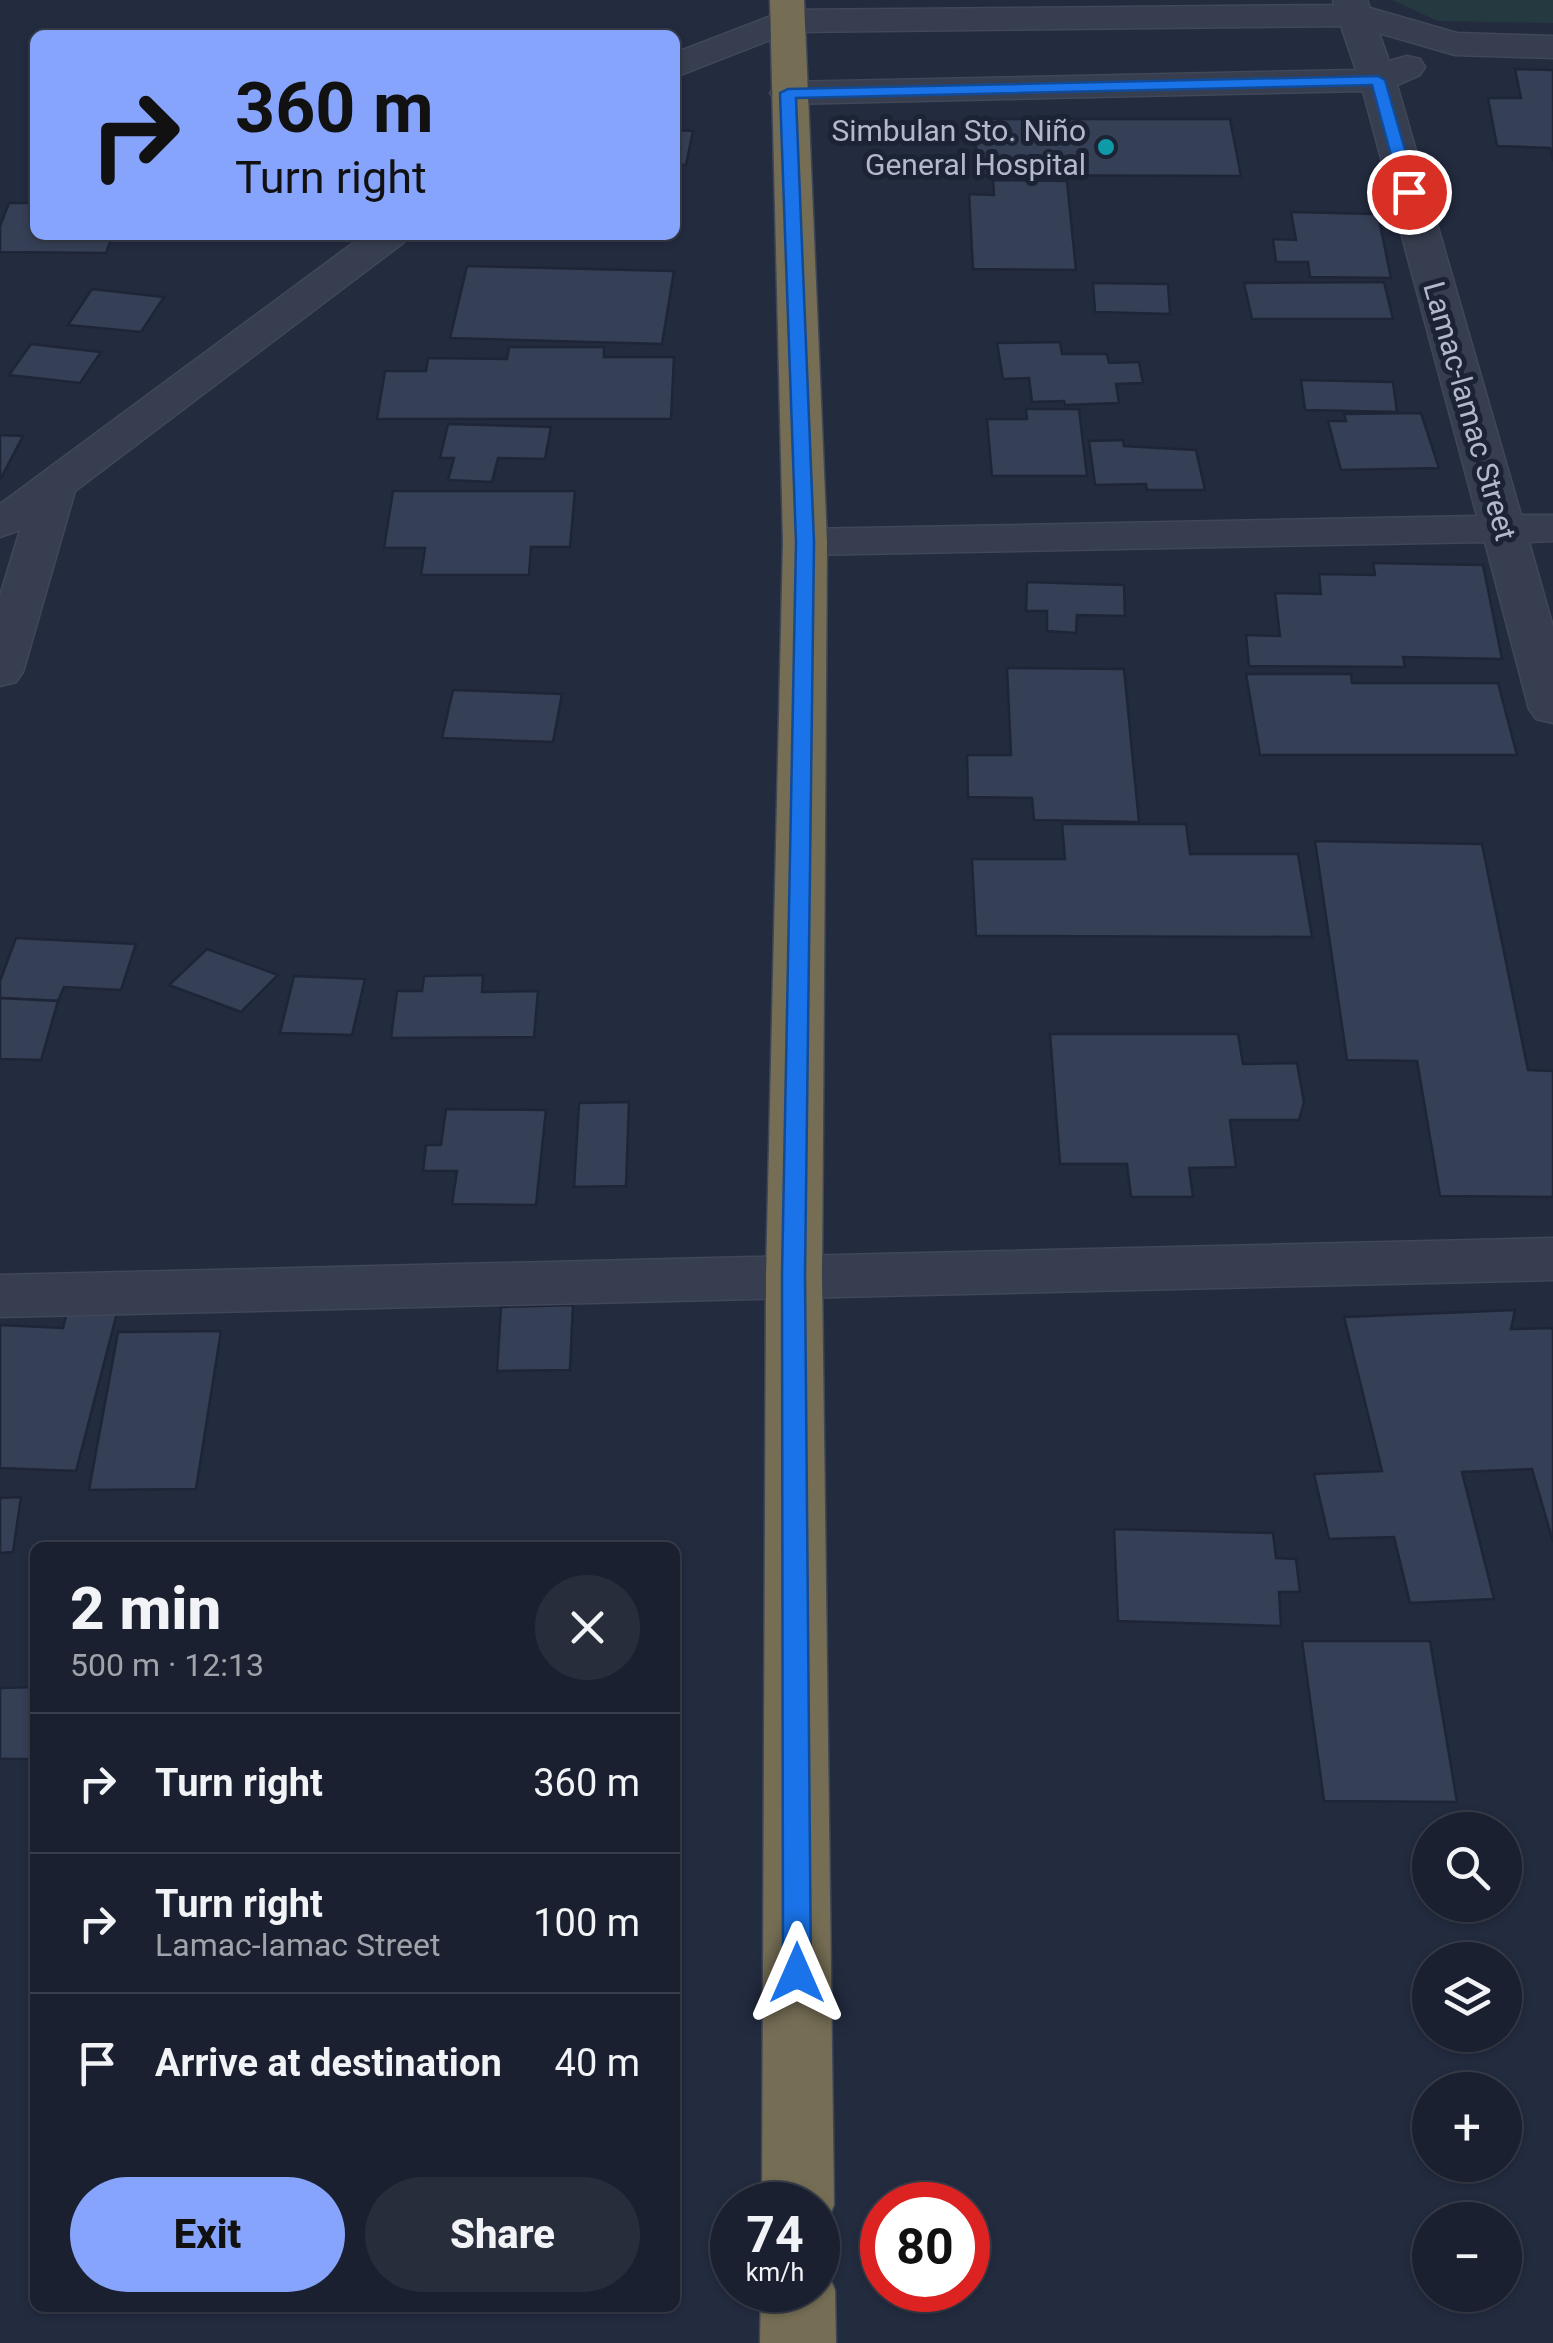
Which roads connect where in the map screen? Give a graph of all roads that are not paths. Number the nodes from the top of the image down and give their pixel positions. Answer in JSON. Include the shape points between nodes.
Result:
{"nodes":[{"id":1,"x":1353,"y":7,"type":"edge"},
{"id":2,"x":787,"y":10,"type":"edge"},
{"id":3,"x":1456,"y":44,"type":"junction"},
{"id":4,"x":1553,"y":46,"type":"edge"},
{"id":5,"x":680,"y":64,"type":"edge"},
{"id":6,"x":1378,"y":80,"type":"junction"},
{"id":7,"x":788,"y":93,"type":"junction"},
{"id":8,"x":382,"y":240,"type":"edge"},
{"id":9,"x":55,"y":487,"type":"junction"},
{"id":10,"x":0,"y":524,"type":"edge"},
{"id":11,"x":1503,"y":528,"type":"junction"},
{"id":12,"x":1553,"y":528,"type":"edge"},
{"id":13,"x":805,"y":542,"type":"junction"},
{"id":14,"x":0,"y":672,"type":"edge"},
{"id":15,"x":1553,"y":709,"type":"edge"},
{"id":16,"x":1553,"y":1260,"type":"edge"},
{"id":17,"x":794,"y":1276,"type":"junction"},
{"id":18,"x":0,"y":1296,"type":"edge"},
{"id":19,"x":798,"y":2182,"type":"edge"},
{"id":20,"x":798,"y":2312,"type":"edge"},
{"id":21,"x":798,"y":2343,"type":"edge"}],
"edges":[{"from":1,"to":2,"type":"street"},
{"from":1,"to":3,"type":"street"},
{"from":1,"to":6,"type":"street","name":"Lamac-lamac Street"},
{"from":2,"to":5,"type":"street"},
{"from":2,"to":7,"type":"highway"},
{"from":3,"to":4,"type":"street"},
{"from":3,"to":6,"type":"street"},
{"from":6,"to":7,"type":"street"},
{"from":6,"to":11,"type":"street","name":"Lamac-lamac Street"},
{"from":7,"to":13,"type":"highway"},
{"from":8,"to":9,"type":"street"},
{"from":9,"to":10,"type":"street"},
{"from":9,"to":14,"type":"street"},
{"from":11,"to":12,"type":"street"},
{"from":11,"to":13,"type":"street"},
{"from":11,"to":15,"type":"street","name":"Lamac-lamac Street"},
{"from":13,"to":17,"type":"highway"},
{"from":16,"to":17,"type":"street"},
{"from":17,"to":18,"type":"street"},
{"from":17,"to":19,"type":"highway"},
{"from":20,"to":21,"type":"highway"}]}
